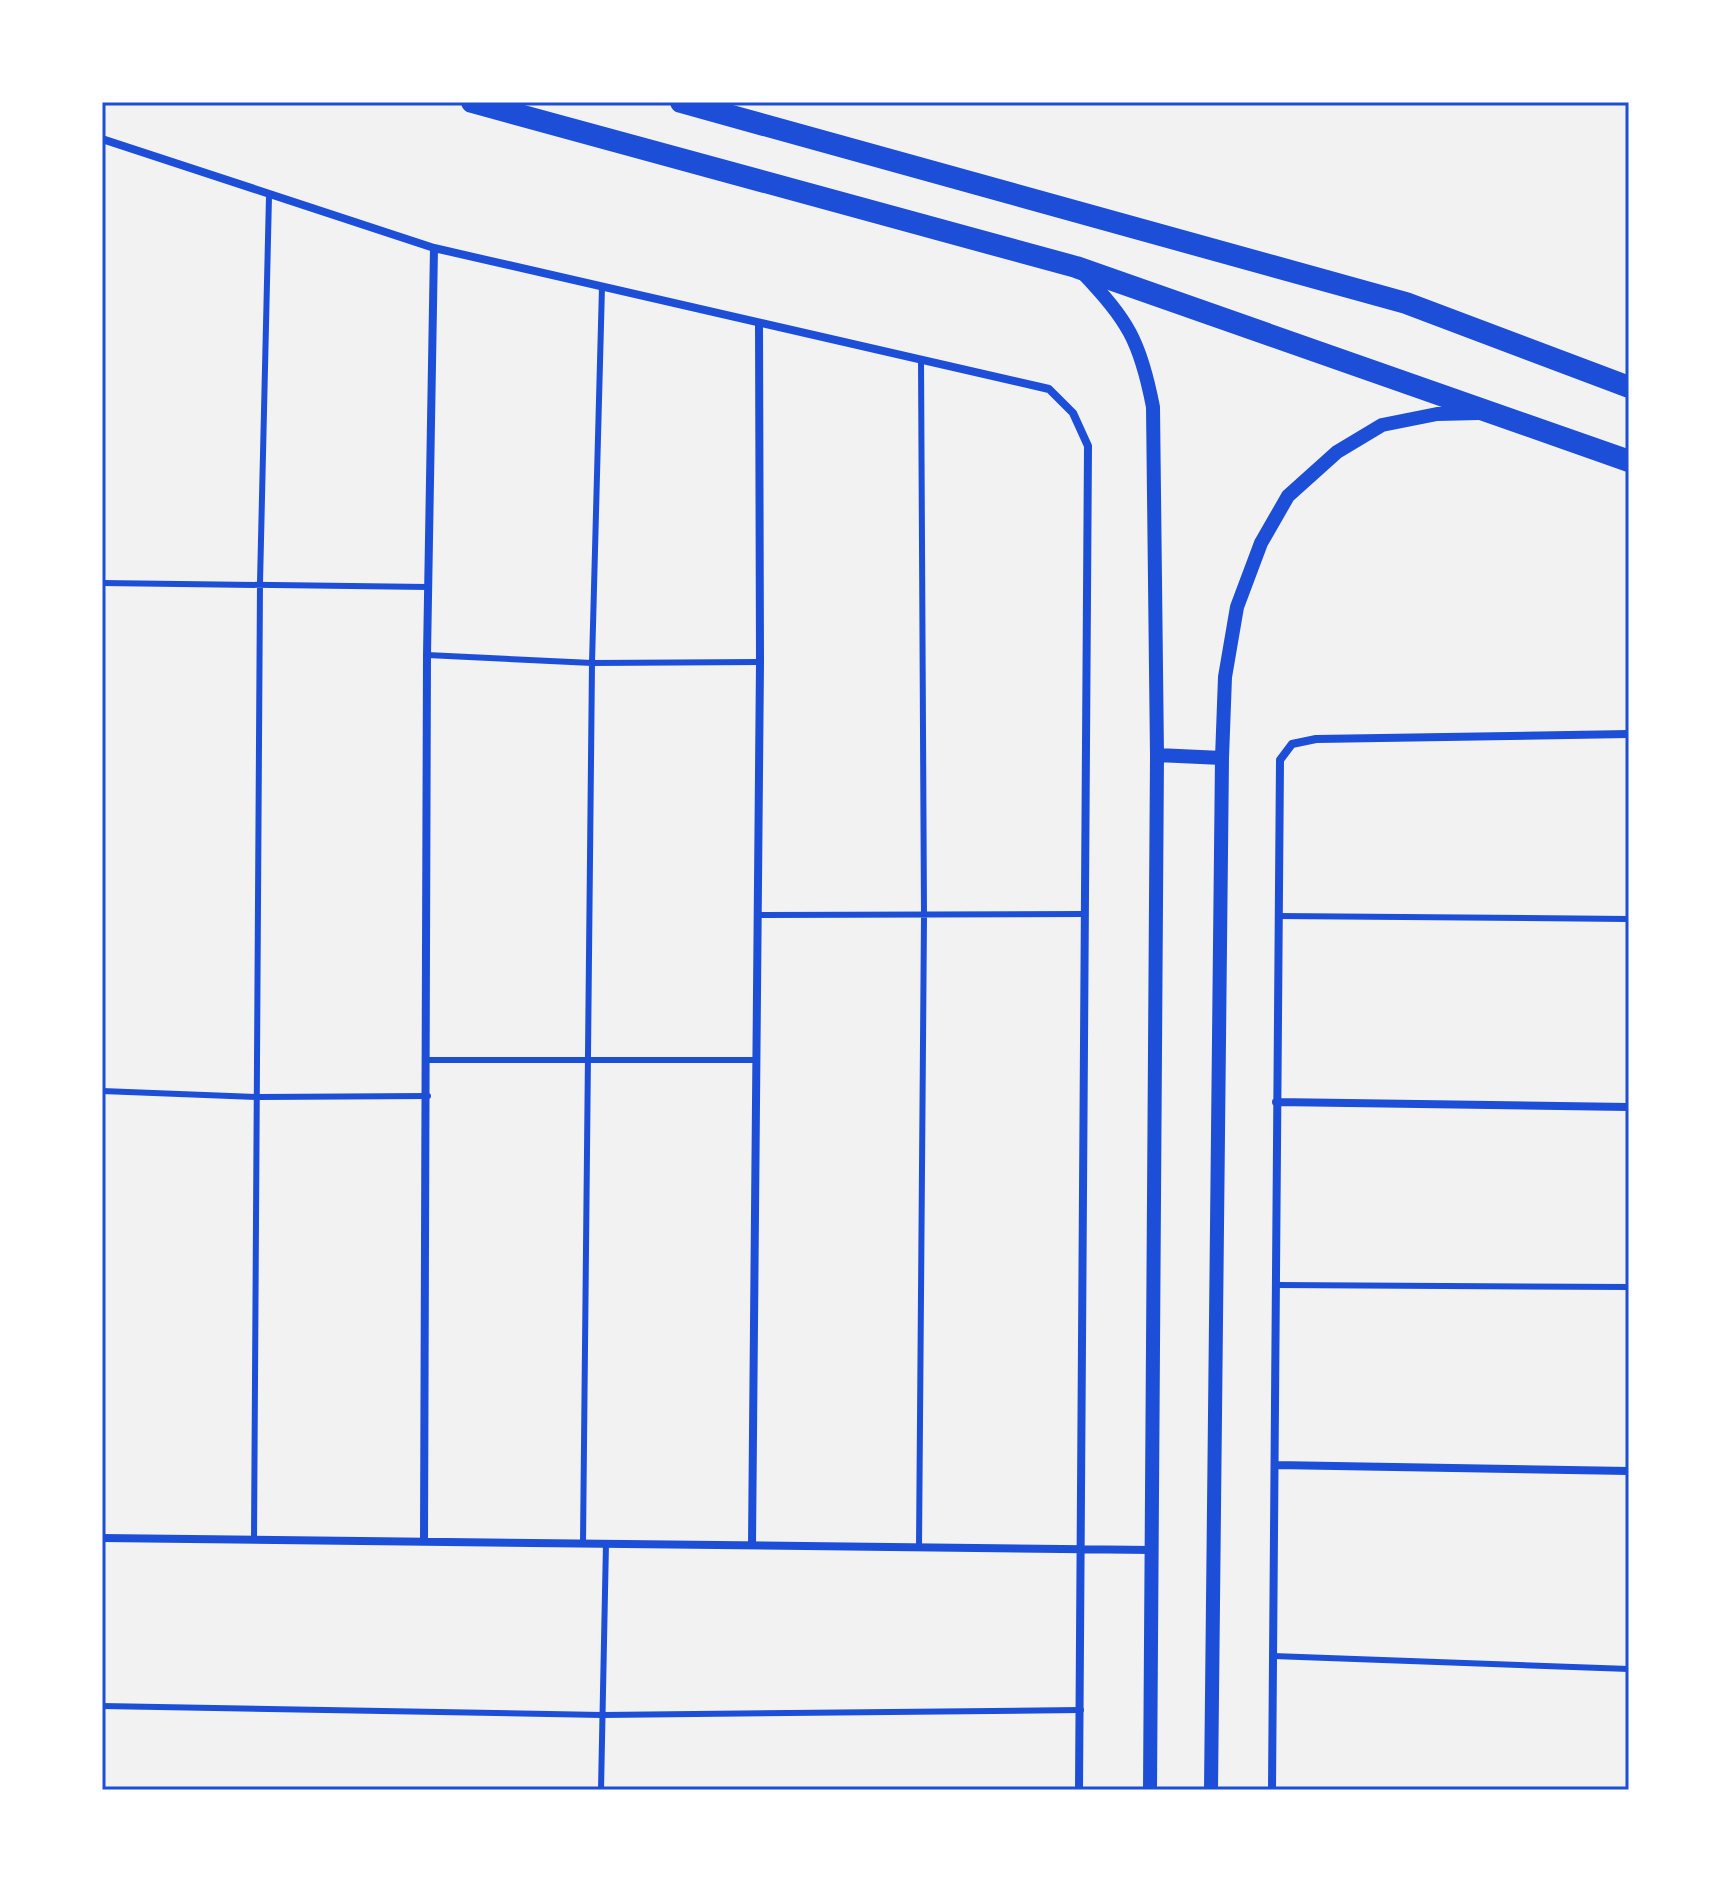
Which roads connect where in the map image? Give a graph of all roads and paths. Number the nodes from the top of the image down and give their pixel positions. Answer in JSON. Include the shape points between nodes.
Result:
{"nodes":[{"id":1,"x":472,"y":102,"type":"edge"},
{"id":2,"x":681,"y":102,"type":"edge"},
{"id":3,"x":102,"y":139,"type":"edge"},
{"id":4,"x":269,"y":196,"type":"junction"},
{"id":5,"x":434,"y":248,"type":"junction"},
{"id":6,"x":1076,"y":267,"type":"junction"},
{"id":7,"x":602,"y":287,"type":"junction"},
{"id":8,"x":759,"y":324,"type":"junction"},
{"id":9,"x":921,"y":360,"type":"junction"},
{"id":10,"x":1629,"y":387,"type":"edge"},
{"id":11,"x":1500,"y":413,"type":"junction"},
{"id":12,"x":1629,"y":461,"type":"edge"},
{"id":13,"x":102,"y":583,"type":"edge"},
{"id":14,"x":260,"y":583,"type":"junction"},
{"id":15,"x":428,"y":587,"type":"junction"},
{"id":16,"x":427,"y":655,"type":"junction"},
{"id":17,"x":760,"y":662,"type":"junction"},
{"id":18,"x":592,"y":663,"type":"junction"},
{"id":19,"x":1629,"y":734,"type":"edge"},
{"id":20,"x":1157,"y":755,"type":"junction"},
{"id":21,"x":1222,"y":758,"type":"junction"},
{"id":22,"x":1083,"y":914,"type":"junction"},
{"id":23,"x":757,"y":915,"type":"junction"},
{"id":24,"x":924,"y":916,"type":"junction"},
{"id":25,"x":1278,"y":916,"type":"junction"},
{"id":26,"x":1629,"y":919,"type":"edge"},
{"id":27,"x":428,"y":1060,"type":"junction"},
{"id":28,"x":755,"y":1060,"type":"junction"},
{"id":29,"x":589,"y":1061,"type":"junction"},
{"id":30,"x":102,"y":1091,"type":"edge"},
{"id":31,"x":428,"y":1096,"type":"junction"},
{"id":32,"x":258,"y":1097,"type":"junction"},
{"id":33,"x":1276,"y":1102,"type":"junction"},
{"id":34,"x":1629,"y":1107,"type":"edge"},
{"id":35,"x":1277,"y":1285,"type":"junction"},
{"id":36,"x":1629,"y":1287,"type":"edge"},
{"id":37,"x":1276,"y":1465,"type":"junction"},
{"id":38,"x":1629,"y":1471,"type":"edge"},
{"id":39,"x":102,"y":1538,"type":"edge"},
{"id":40,"x":254,"y":1539,"type":"junction"},
{"id":41,"x":424,"y":1541,"type":"junction"},
{"id":42,"x":583,"y":1543,"type":"junction"},
{"id":43,"x":606,"y":1543,"type":"junction"},
{"id":44,"x":752,"y":1545,"type":"junction"},
{"id":45,"x":919,"y":1547,"type":"junction"},
{"id":46,"x":1082,"y":1549,"type":"junction"},
{"id":47,"x":1152,"y":1550,"type":"junction"},
{"id":48,"x":1273,"y":1656,"type":"junction"},
{"id":49,"x":1629,"y":1669,"type":"edge"},
{"id":50,"x":102,"y":1706,"type":"edge"},
{"id":51,"x":1081,"y":1710,"type":"junction"},
{"id":52,"x":602,"y":1715,"type":"junction"},
{"id":53,"x":601,"y":1790,"type":"edge"},
{"id":54,"x":1079,"y":1790,"type":"edge"},
{"id":55,"x":1150,"y":1790,"type":"edge"},
{"id":56,"x":1211,"y":1790,"type":"edge"},
{"id":57,"x":1272,"y":1790,"type":"edge"}],
"edges":[{"from":1,"to":6,"type":"highway"},
{"from":2,"to":10,"type":"highway","via":[[1406,303]]},
{"from":3,"to":4,"type":"street"},
{"from":4,"to":5,"type":"street"},
{"from":4,"to":14,"type":"lane"},
{"from":5,"to":7,"type":"street"},
{"from":5,"to":15,"type":"street"},
{"from":6,"to":11,"type":"highway"},
{"from":6,"to":20,"type":"street","via":[[1114,306],[1134,338],[1144,358],[1153,407]]},
{"from":7,"to":8,"type":"street"},
{"from":7,"to":18,"type":"lane"},
{"from":8,"to":9,"type":"street"},
{"from":8,"to":17,"type":"street"},
{"from":9,"to":22,"type":"street","via":[[1049,389],[1073,413],[1088,446]]},
{"from":9,"to":24,"type":"lane"},
{"from":11,"to":12,"type":"highway"},
{"from":11,"to":21,"type":"street","via":[[1437,414],[1382,425],[1337,452],[1288,496],[1261,543],[1237,607],[1225,677]]},
{"from":13,"to":14,"type":"lane"},
{"from":14,"to":15,"type":"lane"},
{"from":14,"to":32,"type":"lane"},
{"from":15,"to":16,"type":"street"},
{"from":16,"to":18,"type":"lane"},
{"from":16,"to":27,"type":"street"},
{"from":17,"to":18,"type":"lane"},
{"from":17,"to":23,"type":"street"},
{"from":18,"to":29,"type":"lane"},
{"from":19,"to":25,"type":"street","via":[[1316,739],[1292,744],[1280,760]]},
{"from":20,"to":21,"type":"street"},
{"from":20,"to":47,"type":"street"},
{"from":21,"to":56,"type":"street"},
{"from":22,"to":24,"type":"lane"},
{"from":22,"to":46,"type":"street"},
{"from":23,"to":24,"type":"lane"},
{"from":23,"to":28,"type":"street"},
{"from":24,"to":45,"type":"lane"},
{"from":25,"to":26,"type":"lane"},
{"from":25,"to":33,"type":"street"},
{"from":27,"to":29,"type":"lane"},
{"from":27,"to":31,"type":"street"},
{"from":28,"to":29,"type":"lane"},
{"from":28,"to":44,"type":"street"},
{"from":29,"to":42,"type":"lane"},
{"from":30,"to":32,"type":"lane"},
{"from":31,"to":32,"type":"lane"},
{"from":31,"to":41,"type":"street"},
{"from":32,"to":40,"type":"lane"},
{"from":33,"to":34,"type":"street"},
{"from":33,"to":35,"type":"street"},
{"from":35,"to":36,"type":"lane"},
{"from":35,"to":37,"type":"street"},
{"from":37,"to":38,"type":"street"},
{"from":37,"to":48,"type":"street"},
{"from":39,"to":40,"type":"street"},
{"from":40,"to":41,"type":"street"},
{"from":41,"to":42,"type":"street"},
{"from":42,"to":43,"type":"street"},
{"from":43,"to":44,"type":"street"},
{"from":43,"to":52,"type":"lane"},
{"from":44,"to":45,"type":"street"},
{"from":45,"to":46,"type":"street"},
{"from":46,"to":47,"type":"street"},
{"from":46,"to":51,"type":"street"},
{"from":47,"to":55,"type":"street"},
{"from":48,"to":49,"type":"lane"},
{"from":48,"to":57,"type":"street"},
{"from":50,"to":52,"type":"lane"},
{"from":51,"to":52,"type":"lane"},
{"from":51,"to":54,"type":"street"},
{"from":52,"to":53,"type":"lane"}]}
